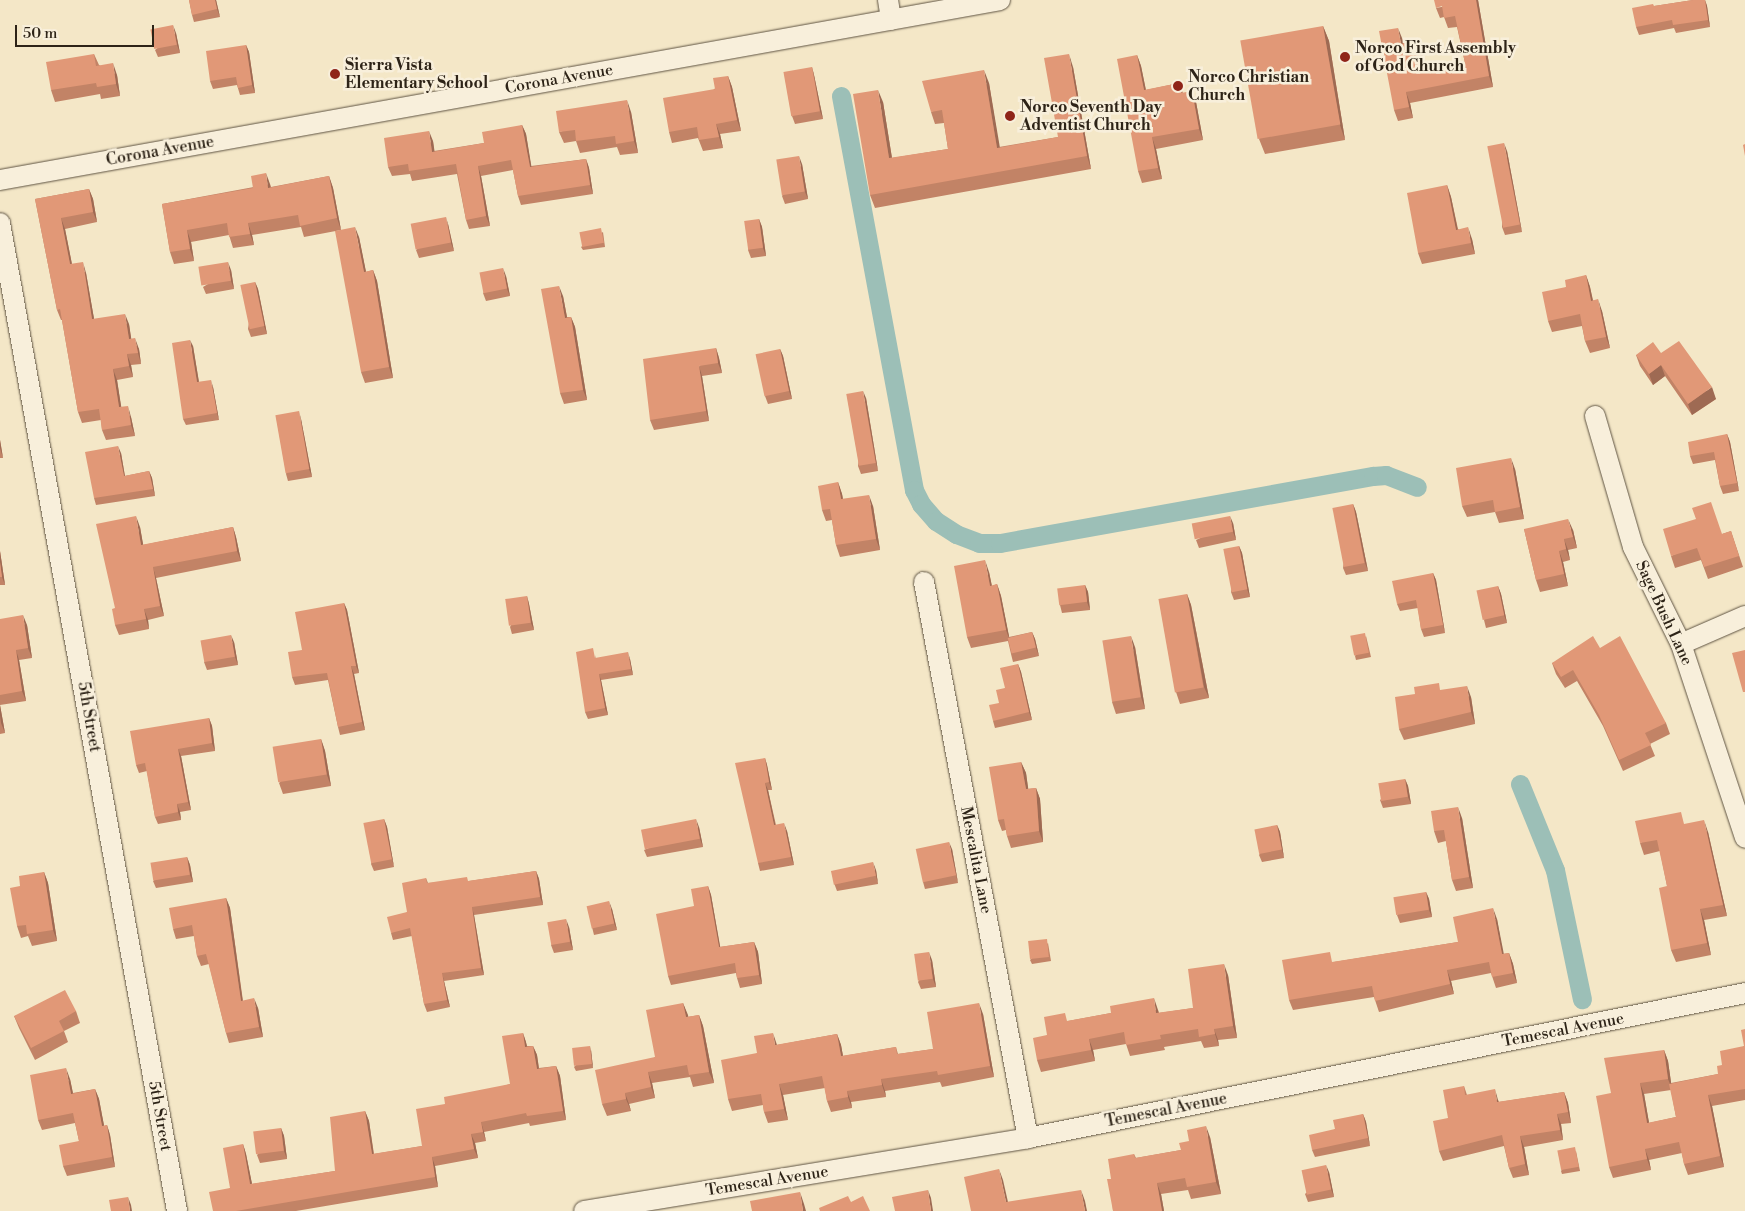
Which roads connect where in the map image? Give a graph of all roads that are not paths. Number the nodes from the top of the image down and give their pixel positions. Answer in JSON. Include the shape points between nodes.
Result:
{"nodes":[{"id":1,"x":888,"y":0,"type":"edge"},
{"id":2,"x":1000,"y":0,"type":"edge"},
{"id":3,"x":891,"y":20,"type":"junction"},
{"id":4,"x":0,"y":180,"type":"edge"},
{"id":5,"x":0,"y":223,"type":"edge"},
{"id":6,"x":1595,"y":416,"type":"dead end"},
{"id":7,"x":924,"y":582,"type":"dead end"},
{"id":8,"x":1745,"y":616,"type":"edge"},
{"id":9,"x":1681,"y":644,"type":"junction"},
{"id":10,"x":1745,"y":838,"type":"edge"},
{"id":11,"x":1745,"y":993,"type":"edge"},
{"id":12,"x":1028,"y":1138,"type":"junction"},
{"id":13,"x":177,"y":1211,"type":"edge"},
{"id":14,"x":584,"y":1211,"type":"edge"}],
"edges":[{"from":1,"to":3,"type":"street"},
{"from":2,"to":3,"type":"street","name":"Corona Avenue"},
{"from":3,"to":4,"type":"street","name":"Corona Avenue"},
{"from":5,"to":13,"type":"street","name":"5th Street"},
{"from":6,"to":9,"type":"street","name":"Sage Bush Lane","via":[[1633,547]]},
{"from":7,"to":12,"type":"street","name":"Mescalita Lane"},
{"from":8,"to":9,"type":"street"},
{"from":9,"to":10,"type":"street","name":"Sage Bush Lane"},
{"from":11,"to":12,"type":"street","name":"Temescal Avenue"},
{"from":12,"to":14,"type":"street","name":"Temescal Avenue"}]}
